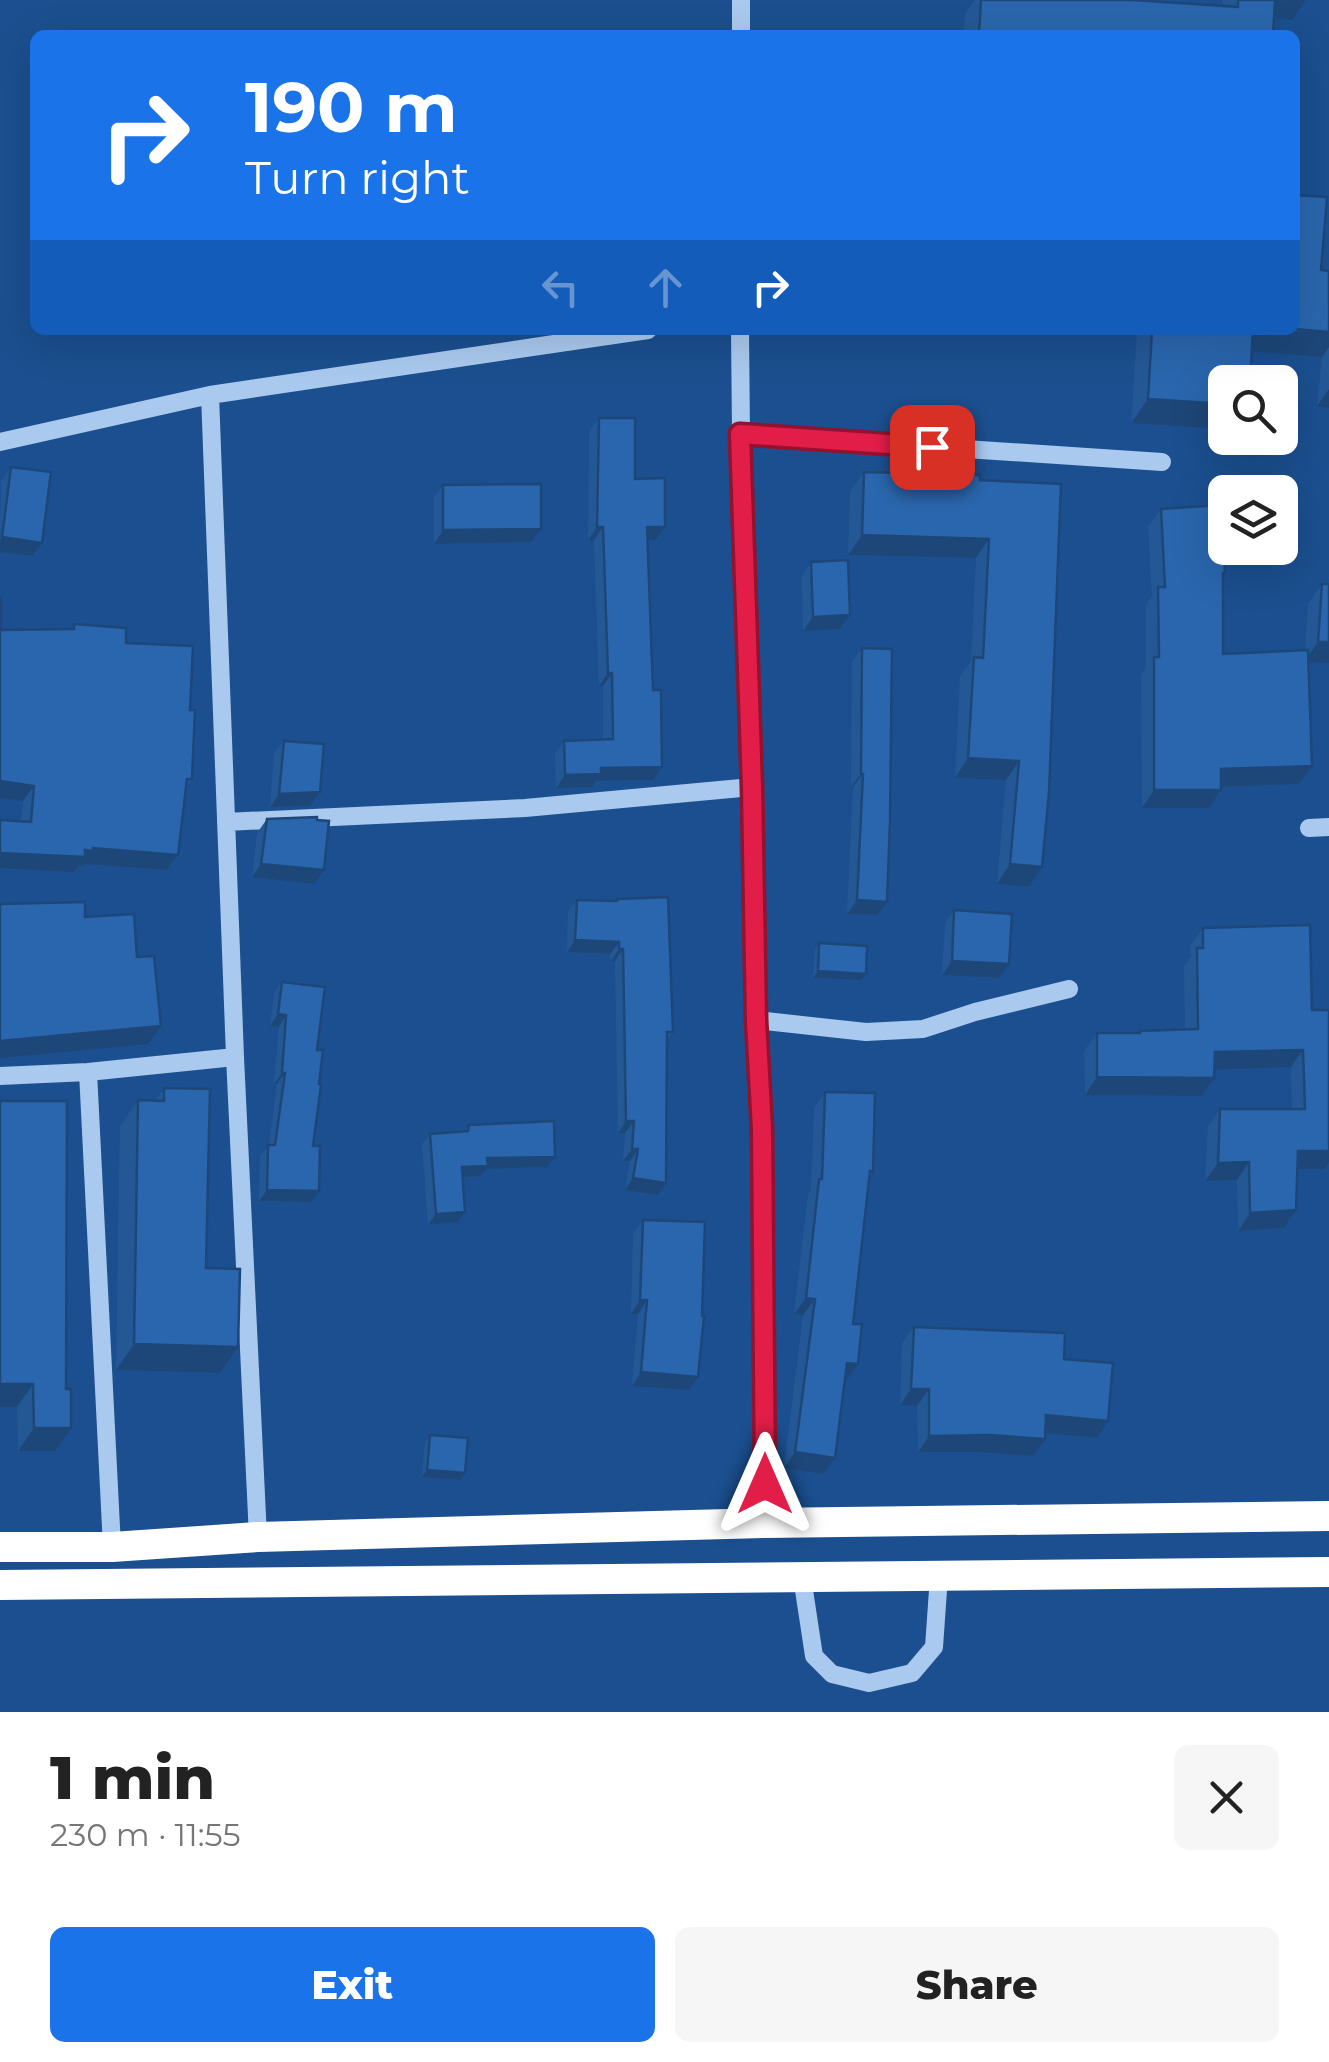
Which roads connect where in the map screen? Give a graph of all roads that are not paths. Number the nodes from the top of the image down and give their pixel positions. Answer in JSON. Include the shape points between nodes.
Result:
{"nodes":[{"id":1,"x":741,"y":0,"type":"edge"},
{"id":2,"x":741,"y":30,"type":"edge"},
{"id":3,"x":615,"y":335,"type":"edge"},
{"id":4,"x":740,"y":335,"type":"edge"},
{"id":5,"x":210,"y":396,"type":"junction"},
{"id":6,"x":740,"y":434,"type":"junction"},
{"id":7,"x":0,"y":442,"type":"edge"},
{"id":8,"x":1162,"y":462,"type":"dead end"},
{"id":9,"x":752,"y":787,"type":"junction"},
{"id":10,"x":226,"y":822,"type":"junction"},
{"id":11,"x":1329,"y":827,"type":"edge"},
{"id":12,"x":1309,"y":828,"type":"dead end"},
{"id":13,"x":1069,"y":989,"type":"dead end"},
{"id":14,"x":756,"y":1020,"type":"junction"},
{"id":15,"x":235,"y":1057,"type":"junction"},
{"id":16,"x":88,"y":1072,"type":"junction"},
{"id":17,"x":0,"y":1076,"type":"edge"},
{"id":18,"x":1329,"y":1516,"type":"edge"},
{"id":19,"x":765,"y":1523,"type":"junction"},
{"id":20,"x":258,"y":1537,"type":"junction"},
{"id":21,"x":112,"y":1547,"type":"junction"},
{"id":22,"x":0,"y":1548,"type":"edge"},
{"id":23,"x":1329,"y":1572,"type":"edge"},
{"id":24,"x":939,"y":1576,"type":"junction"},
{"id":25,"x":802,"y":1577,"type":"junction"},
{"id":26,"x":0,"y":1585,"type":"edge"}],
"edges":[{"from":1,"to":2,"type":"street"},
{"from":3,"to":5,"type":"street"},
{"from":4,"to":6,"type":"street"},
{"from":5,"to":7,"type":"street"},
{"from":5,"to":10,"type":"street"},
{"from":6,"to":8,"type":"street"},
{"from":6,"to":9,"type":"street"},
{"from":9,"to":10,"type":"street","via":[[525,808]]},
{"from":9,"to":14,"type":"street"},
{"from":10,"to":15,"type":"street"},
{"from":11,"to":12,"type":"street"},
{"from":13,"to":14,"type":"street","via":[[923,1029],[866,1032]]},
{"from":14,"to":19,"type":"street"},
{"from":15,"to":16,"type":"street"},
{"from":15,"to":20,"type":"street"},
{"from":16,"to":17,"type":"street"},
{"from":16,"to":21,"type":"street"},
{"from":18,"to":19,"type":"highway"},
{"from":19,"to":20,"type":"highway"},
{"from":20,"to":21,"type":"highway"},
{"from":21,"to":22,"type":"highway"},
{"from":23,"to":24,"type":"highway"},
{"from":24,"to":25,"type":"highway"},
{"from":24,"to":25,"type":"street","via":[[934,1647],[912,1674],[869,1683],[832,1674],[814,1656]]},
{"from":25,"to":26,"type":"highway"}]}
